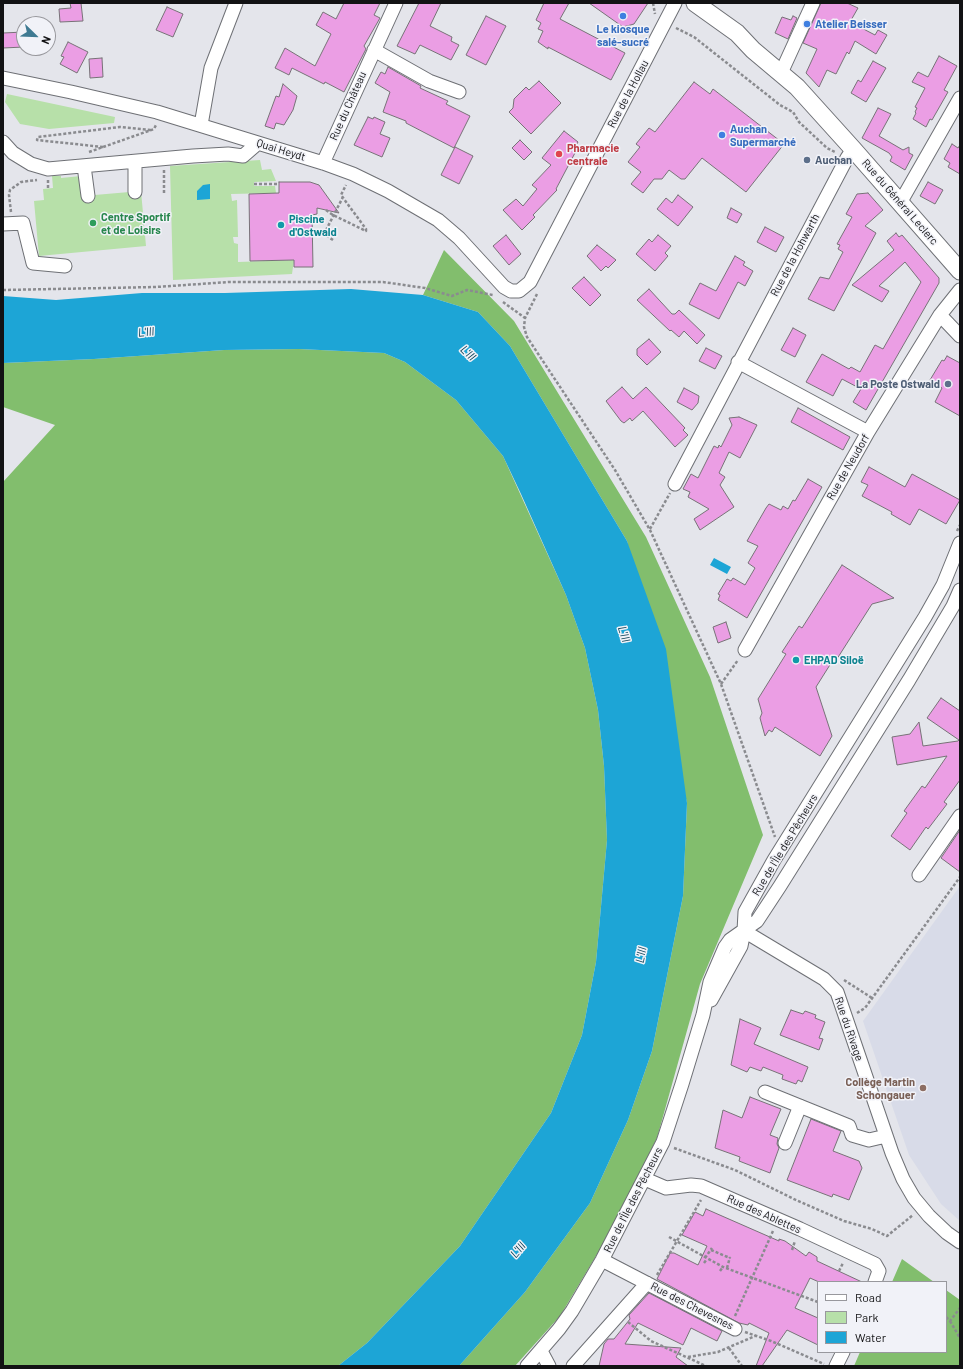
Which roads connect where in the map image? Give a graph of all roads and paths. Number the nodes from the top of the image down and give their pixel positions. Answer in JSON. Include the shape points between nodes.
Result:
{"nodes":[{"id":1,"x":236,"y":3,"type":"edge"},
{"id":2,"x":396,"y":3,"type":"edge"},
{"id":3,"x":675,"y":3,"type":"edge"},
{"id":4,"x":687,"y":3,"type":"edge"},
{"id":5,"x":695,"y":3,"type":"edge"},
{"id":6,"x":813,"y":3,"type":"edge"},
{"id":7,"x":676,"y":27,"type":"dead end"},
{"id":8,"x":374,"y":50,"type":"junction"},
{"id":9,"x":753,"y":50,"type":"junction"},
{"id":10,"x":781,"y":73,"type":"junction"},
{"id":11,"x":3,"y":78,"type":"edge"},
{"id":12,"x":459,"y":92,"type":"dead end"},
{"id":13,"x":960,"y":98,"type":"edge"},
{"id":14,"x":155,"y":120,"type":"junction"},
{"id":15,"x":201,"y":125,"type":"junction"},
{"id":16,"x":163,"y":126,"type":"dead end"},
{"id":17,"x":151,"y":130,"type":"junction"},
{"id":18,"x":3,"y":142,"type":"edge"},
{"id":19,"x":258,"y":143,"type":"junction"},
{"id":20,"x":850,"y":153,"type":"junction"},
{"id":21,"x":135,"y":162,"type":"junction"},
{"id":22,"x":323,"y":163,"type":"junction"},
{"id":23,"x":84,"y":166,"type":"junction"},
{"id":24,"x":164,"y":178,"type":"dead end"},
{"id":25,"x":48,"y":179,"type":"dead end"},
{"id":26,"x":340,"y":183,"type":"dead end"},
{"id":27,"x":254,"y":184,"type":"dead end"},
{"id":28,"x":279,"y":184,"type":"dead end"},
{"id":29,"x":346,"y":185,"type":"junction"},
{"id":30,"x":352,"y":188,"type":"dead end"},
{"id":31,"x":135,"y":192,"type":"dead end"},
{"id":32,"x":164,"y":193,"type":"dead end"},
{"id":33,"x":88,"y":196,"type":"dead end"},
{"id":34,"x":343,"y":197,"type":"junction"},
{"id":35,"x":900,"y":203,"type":"junction"},
{"id":36,"x":11,"y":210,"type":"dead end"},
{"id":37,"x":326,"y":210,"type":"dead end"},
{"id":38,"x":333,"y":216,"type":"junction"},
{"id":39,"x":3,"y":224,"type":"edge"},
{"id":40,"x":333,"y":240,"type":"dead end"},
{"id":41,"x":65,"y":266,"type":"dead end"},
{"id":42,"x":960,"y":271,"type":"edge"},
{"id":43,"x":3,"y":290,"type":"edge"},
{"id":44,"x":491,"y":290,"type":"dead end"},
{"id":45,"x":522,"y":290,"type":"joint"},
{"id":46,"x":960,"y":290,"type":"edge"},
{"id":47,"x":501,"y":300,"type":"dead end"},
{"id":48,"x":940,"y":315,"type":"junction"},
{"id":49,"x":960,"y":336,"type":"edge"},
{"id":50,"x":738,"y":362,"type":"junction"},
{"id":51,"x":868,"y":432,"type":"junction"},
{"id":52,"x":675,"y":484,"type":"joint"},
{"id":53,"x":650,"y":530,"type":"junction"},
{"id":54,"x":960,"y":543,"type":"edge"},
{"id":55,"x":960,"y":590,"type":"edge"},
{"id":56,"x":925,"y":617,"type":"junction"},
{"id":57,"x":941,"y":627,"type":"junction"},
{"id":58,"x":745,"y":650,"type":"joint"},
{"id":59,"x":722,"y":684,"type":"junction"},
{"id":60,"x":836,"y":762,"type":"junction"},
{"id":61,"x":851,"y":775,"type":"junction"},
{"id":62,"x":960,"y":816,"type":"edge"},
{"id":63,"x":777,"y":843,"type":"dead end"},
{"id":64,"x":919,"y":874,"type":"dead end"},
{"id":65,"x":960,"y":877,"type":"edge"},
{"id":66,"x":744,"y":931,"type":"junction"},
{"id":67,"x":846,"y":1017,"type":"junction"},
{"id":68,"x":765,"y":1092,"type":"dead end"},
{"id":69,"x":800,"y":1106,"type":"junction"},
{"id":70,"x":886,"y":1136,"type":"junction"},
{"id":71,"x":662,"y":1142,"type":"junction"},
{"id":72,"x":785,"y":1143,"type":"dead end"},
{"id":73,"x":645,"y":1179,"type":"junction"},
{"id":74,"x":707,"y":1189,"type":"junction"},
{"id":75,"x":924,"y":1209,"type":"junction"},
{"id":76,"x":779,"y":1220,"type":"junction"},
{"id":77,"x":669,"y":1237,"type":"dead end"},
{"id":78,"x":676,"y":1240,"type":"junction"},
{"id":79,"x":960,"y":1242,"type":"edge"},
{"id":80,"x":706,"y":1258,"type":"junction"},
{"id":81,"x":602,"y":1260,"type":"junction"},
{"id":82,"x":704,"y":1264,"type":"dead end"},
{"id":83,"x":723,"y":1267,"type":"junction"},
{"id":84,"x":727,"y":1268,"type":"junction"},
{"id":85,"x":720,"y":1271,"type":"dead end"},
{"id":86,"x":753,"y":1277,"type":"junction"},
{"id":87,"x":875,"y":1281,"type":"edge"},
{"id":88,"x":649,"y":1284,"type":"junction"},
{"id":89,"x":817,"y":1302,"type":"edge"},
{"id":90,"x":960,"y":1308,"type":"edge"},
{"id":91,"x":619,"y":1314,"type":"junction"},
{"id":92,"x":947,"y":1318,"type":"edge"},
{"id":93,"x":950,"y":1321,"type":"junction"},
{"id":94,"x":732,"y":1328,"type":"junction"},
{"id":95,"x":756,"y":1336,"type":"junction"},
{"id":96,"x":960,"y":1338,"type":"edge"},
{"id":97,"x":729,"y":1348,"type":"junction"},
{"id":98,"x":541,"y":1351,"type":"junction"},
{"id":99,"x":842,"y":1353,"type":"edge"},
{"id":100,"x":688,"y":1357,"type":"junction"},
{"id":101,"x":527,"y":1366,"type":"edge"},
{"id":102,"x":548,"y":1366,"type":"edge"},
{"id":103,"x":573,"y":1366,"type":"edge"},
{"id":104,"x":706,"y":1366,"type":"edge"},
{"id":105,"x":742,"y":1366,"type":"edge"},
{"id":106,"x":828,"y":1366,"type":"edge"},
{"id":107,"x":836,"y":1366,"type":"edge"}],
"edges":[{"from":1,"to":15,"type":"street","via":[[211,68]]},
{"from":2,"to":8,"type":"street","name":"Rue du Château"},
{"from":3,"to":45,"type":"street","name":"Rue de la Hollau","via":[[530,282]]},
{"from":4,"to":9,"type":"main road","name":"Rue du Général Leclerc","via":[[696,13],[730,38]]},
{"from":5,"to":9,"type":"main road","name":"Rue du Général Leclerc","via":[[737,33]]},
{"from":6,"to":10,"type":"street"},
{"from":7,"to":20,"type":"path","via":[[694,37],[780,105],[793,112],[799,122],[827,148]]},
{"from":8,"to":12,"type":"street","via":[[429,81]]},
{"from":8,"to":22,"type":"street","name":"Rue du Château"},
{"from":9,"to":10,"type":"main road","name":"Rue du Général Leclerc"},
{"from":10,"to":20,"type":"main road","name":"Rue du Général Leclerc","via":[[797,87]]},
{"from":11,"to":14,"type":"street","name":"Quai Heydt","via":[[71,92]]},
{"from":13,"to":35,"type":"street"},
{"from":14,"to":15,"type":"street","name":"Quai Heydt"},
{"from":14,"to":16,"type":"path"},
{"from":14,"to":17,"type":"path","via":[[154,129]]},
{"from":15,"to":19,"type":"street","name":"Quai Heydt"},
{"from":17,"to":17,"type":"path","via":[[105,146],[37,140],[38,137],[120,127]]},
{"from":18,"to":23,"type":"street","via":[[13,153],[39,168]]},
{"from":19,"to":21,"type":"street","via":[[244,156],[228,154]]},
{"from":19,"to":22,"type":"street","name":"Quai Heydt"},
{"from":20,"to":35,"type":"main road","name":"Rue du Général Leclerc"},
{"from":20,"to":50,"type":"street","name":"Rue de la Hohwarth"},
{"from":21,"to":23,"type":"street"},
{"from":21,"to":31,"type":"street"},
{"from":22,"to":45,"type":"street","name":"Quai Heydt","via":[[370,181],[431,215],[459,238],[504,287],[514,292]]},
{"from":23,"to":33,"type":"street"},
{"from":24,"to":32,"type":"path"},
{"from":25,"to":36,"type":"path","via":[[21,182],[13,187],[9,194]]},
{"from":26,"to":29,"type":"path"},
{"from":27,"to":28,"type":"path"},
{"from":29,"to":30,"type":"path"},
{"from":29,"to":34,"type":"path","via":[[341,195]]},
{"from":34,"to":38,"type":"path"},
{"from":34,"to":38,"type":"path","via":[[366,231]]},
{"from":35,"to":42,"type":"main road","name":"Rue du Général Leclerc"},
{"from":37,"to":38,"type":"path"},
{"from":38,"to":40,"type":"path","via":[[324,234]]},
{"from":39,"to":41,"type":"street","via":[[23,223],[33,263]]},
{"from":43,"to":44,"type":"path","via":[[148,287],[229,282],[383,282],[425,288],[452,296],[467,290],[496,295]]},
{"from":46,"to":48,"type":"street","name":"Rue de Neudorf"},
{"from":47,"to":53,"type":"path","via":[[525,318],[527,338],[615,470]]},
{"from":48,"to":49,"type":"street"},
{"from":48,"to":51,"type":"street","name":"Rue de Neudorf"},
{"from":50,"to":51,"type":"street"},
{"from":50,"to":52,"type":"street","name":"Rue de la Hohwarth"},
{"from":51,"to":58,"type":"street","name":"Rue de Neudorf"},
{"from":52,"to":53,"type":"path"},
{"from":53,"to":59,"type":"path"},
{"from":54,"to":56,"type":"street","name":"Rue de l'Île des Pêcheurs","via":[[943,585]]},
{"from":55,"to":57,"type":"street","name":"Rue de l'Île des Pêcheurs"},
{"from":56,"to":57,"type":"street"},
{"from":56,"to":60,"type":"street","name":"Rue de l'Île des Pêcheurs"},
{"from":57,"to":61,"type":"street","name":"Rue de l'Île des Pêcheurs"},
{"from":58,"to":59,"type":"path"},
{"from":59,"to":63,"type":"path"},
{"from":60,"to":61,"type":"street"},
{"from":60,"to":66,"type":"street","name":"Rue de l'Île des Pêcheurs","via":[[774,860],[745,912]]},
{"from":61,"to":66,"type":"street","name":"Rue de l'Île des Pêcheurs","via":[[757,921]]},
{"from":62,"to":64,"type":"street"},
{"from":65,"to":67,"type":"path","via":[[865,1008]]},
{"from":66,"to":67,"type":"street","name":"Rue du Rivage","via":[[824,979],[836,992]]},
{"from":66,"to":71,"type":"street","name":"Rue de l'Île des Pêcheurs","via":[[730,940],[725,947],[710,982],[703,1015]]},
{"from":67,"to":70,"type":"street","name":"Rue du Rivage"},
{"from":68,"to":69,"type":"street"},
{"from":69,"to":70,"type":"street","via":[[849,1126],[852,1134],[869,1140]]},
{"from":69,"to":72,"type":"street"},
{"from":70,"to":75,"type":"street","name":"Rue du Rivage","via":[[903,1180]]},
{"from":71,"to":73,"type":"street","name":"Rue de l'Île des Pêcheurs"},
{"from":71,"to":75,"type":"path","via":[[735,1170],[844,1221],[887,1236]]},
{"from":73,"to":74,"type":"street","name":"Rue des Ablettes","via":[[666,1188],[695,1185]]},
{"from":73,"to":81,"type":"street","name":"Rue de l'Île des Pêcheurs"},
{"from":74,"to":76,"type":"street","name":"Rue des Ablettes"},
{"from":74,"to":78,"type":"path"},
{"from":75,"to":79,"type":"street","name":"Rue du Rivage","via":[[947,1233]]},
{"from":76,"to":86,"type":"path"},
{"from":76,"to":87,"type":"street","name":"Rue des Ablettes","via":[[872,1262],[878,1268]]},
{"from":77,"to":78,"type":"path"},
{"from":78,"to":80,"type":"path"},
{"from":78,"to":88,"type":"path"},
{"from":80,"to":82,"type":"path"},
{"from":80,"to":83,"type":"path"},
{"from":80,"to":84,"type":"path","via":[[712,1249],[730,1257]]},
{"from":81,"to":88,"type":"street","name":"Rue des Chevesnes"},
{"from":81,"to":98,"type":"street","name":"Rue de l'Île des Pêcheurs","via":[[572,1311]]},
{"from":83,"to":84,"type":"path"},
{"from":83,"to":85,"type":"path"},
{"from":84,"to":86,"type":"path"},
{"from":86,"to":89,"type":"path"},
{"from":86,"to":94,"type":"path"},
{"from":88,"to":91,"type":"street"},
{"from":88,"to":94,"type":"street","name":"Rue des Chevesnes"},
{"from":90,"to":93,"type":"path"},
{"from":91,"to":100,"type":"path","via":[[651,1341]]},
{"from":91,"to":103,"type":"street"},
{"from":92,"to":93,"type":"path"},
{"from":93,"to":96,"type":"path"},
{"from":94,"to":95,"type":"path","name":"Rue des Chevesnes"},
{"from":95,"to":97,"type":"path"},
{"from":95,"to":106,"type":"path","name":"Rue des Chevesnes"},
{"from":97,"to":100,"type":"path"},
{"from":97,"to":105,"type":"path"},
{"from":98,"to":101,"type":"street","name":"Rue de l'Île des Pêcheurs"},
{"from":98,"to":102,"type":"street"},
{"from":99,"to":107,"type":"street"},
{"from":100,"to":104,"type":"path"}]}
